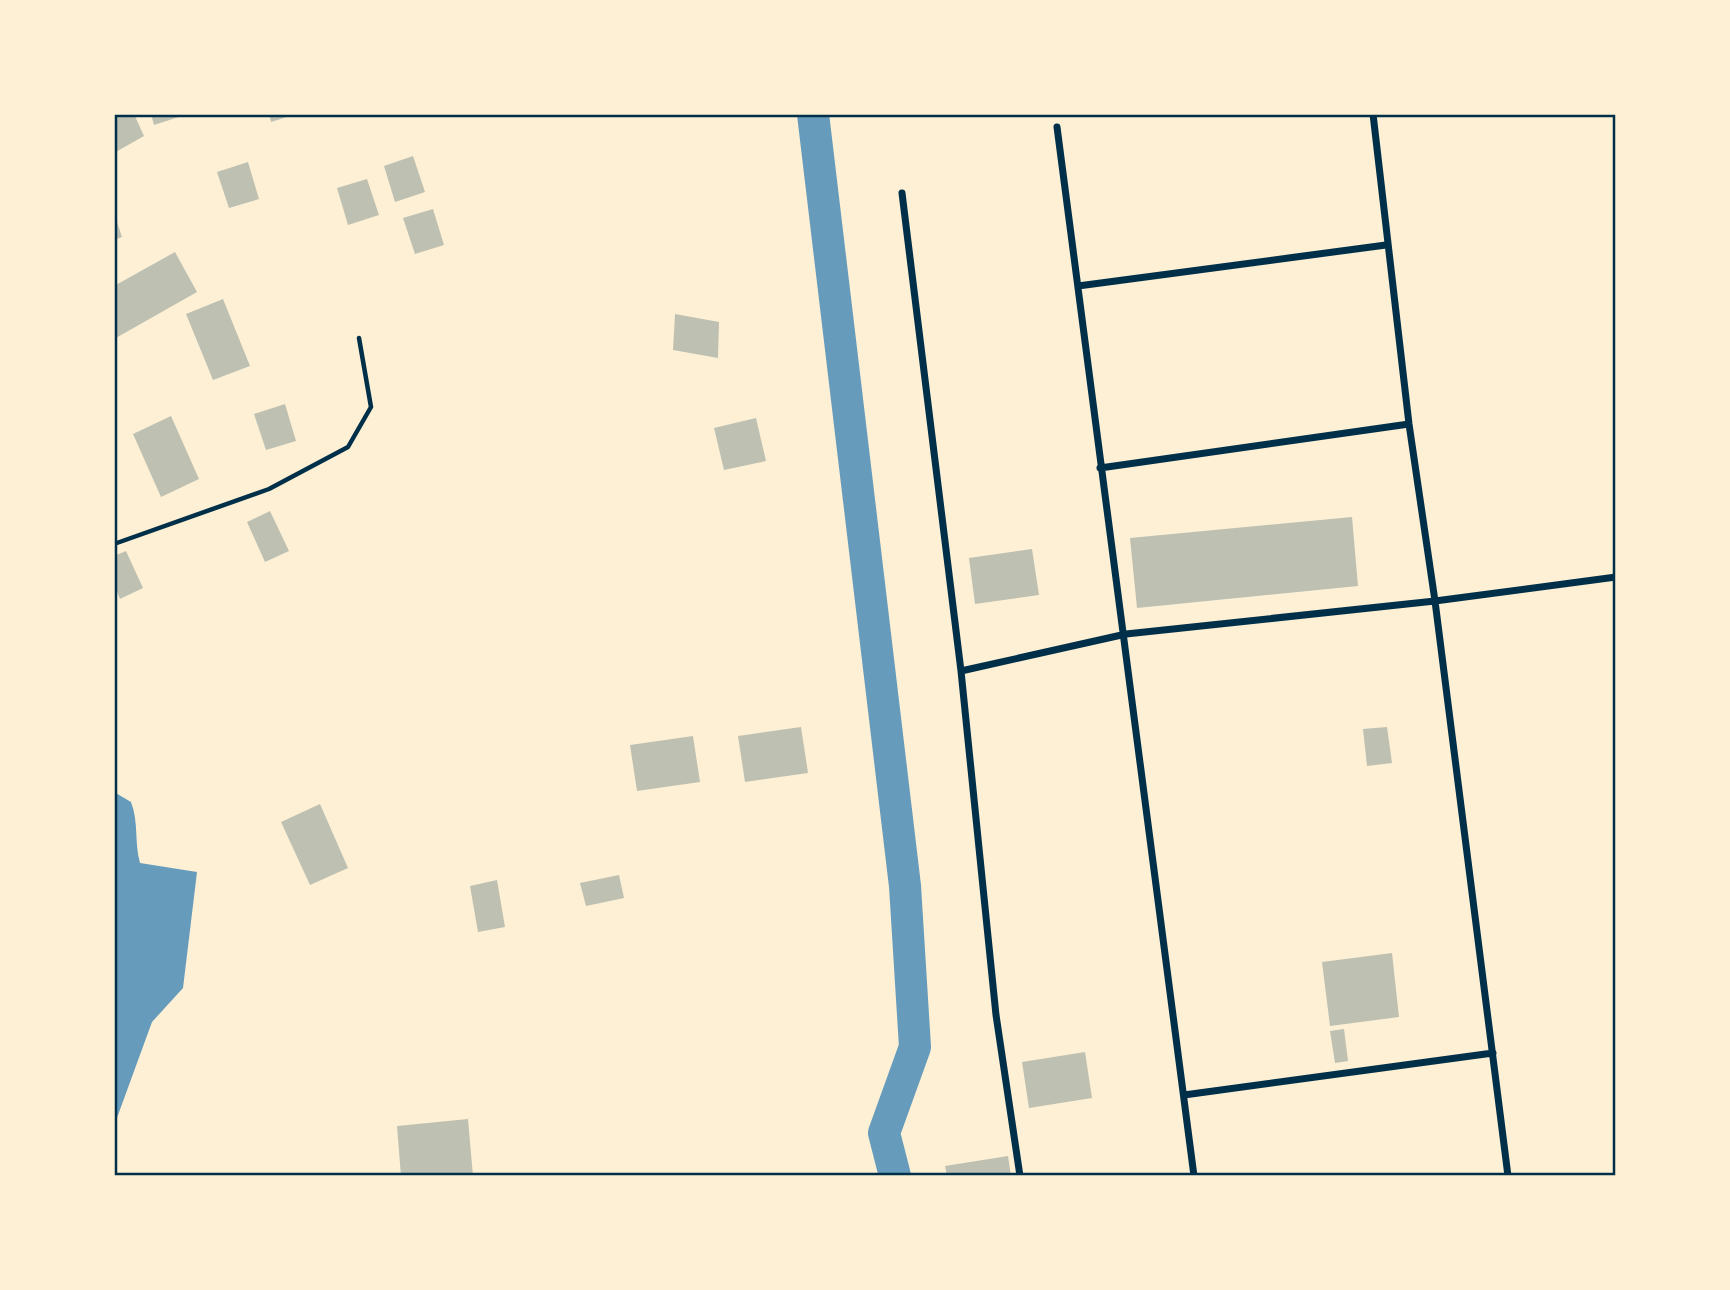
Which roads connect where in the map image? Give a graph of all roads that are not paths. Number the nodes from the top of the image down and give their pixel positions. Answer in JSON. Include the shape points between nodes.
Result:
{"nodes":[{"id":1,"x":1373,"y":114,"type":"edge"},
{"id":2,"x":1057,"y":127,"type":"dead end"},
{"id":3,"x":902,"y":193,"type":"dead end"},
{"id":4,"x":1386,"y":245,"type":"junction"},
{"id":5,"x":1078,"y":286,"type":"junction"},
{"id":6,"x":1409,"y":424,"type":"junction"},
{"id":7,"x":1100,"y":468,"type":"junction"},
{"id":8,"x":1616,"y":577,"type":"edge"},
{"id":9,"x":1436,"y":601,"type":"junction"},
{"id":10,"x":1126,"y":634,"type":"junction"},
{"id":11,"x":961,"y":671,"type":"junction"},
{"id":12,"x":1493,"y":1053,"type":"junction"},
{"id":13,"x":1184,"y":1096,"type":"junction"},
{"id":14,"x":1020,"y":1176,"type":"edge"},
{"id":15,"x":1194,"y":1176,"type":"edge"},
{"id":16,"x":1508,"y":1176,"type":"edge"}],
"edges":[{"from":1,"to":4,"type":"street"},
{"from":2,"to":5,"type":"street"},
{"from":3,"to":11,"type":"street"},
{"from":4,"to":5,"type":"street"},
{"from":4,"to":6,"type":"street"},
{"from":5,"to":7,"type":"street"},
{"from":6,"to":7,"type":"street"},
{"from":6,"to":9,"type":"street"},
{"from":7,"to":10,"type":"street"},
{"from":8,"to":9,"type":"street"},
{"from":9,"to":10,"type":"street"},
{"from":9,"to":12,"type":"street"},
{"from":10,"to":11,"type":"street"},
{"from":10,"to":13,"type":"street"},
{"from":11,"to":14,"type":"street","via":[[996,1016]]},
{"from":12,"to":13,"type":"street"},
{"from":12,"to":16,"type":"street"},
{"from":13,"to":15,"type":"street"}]}
